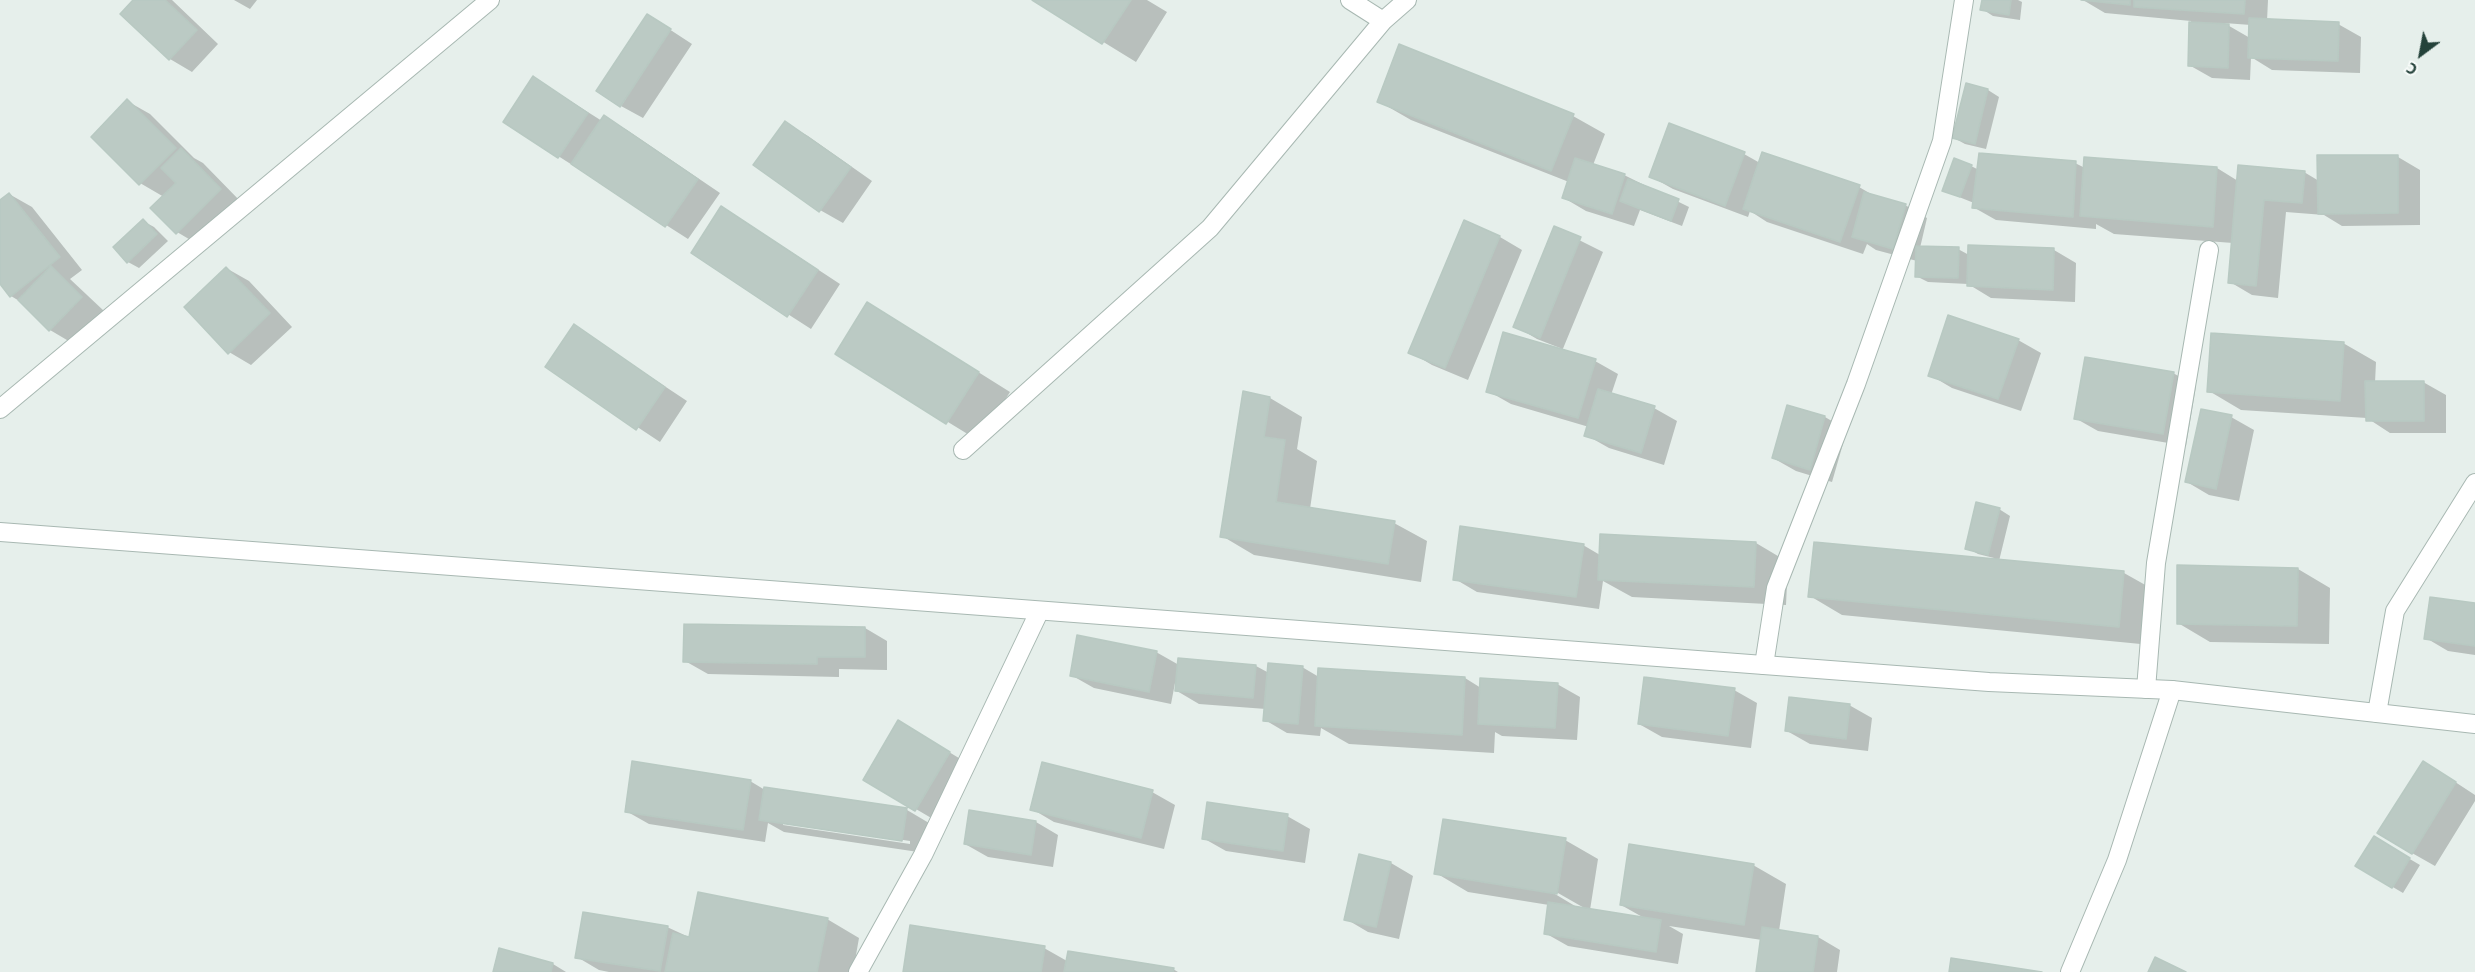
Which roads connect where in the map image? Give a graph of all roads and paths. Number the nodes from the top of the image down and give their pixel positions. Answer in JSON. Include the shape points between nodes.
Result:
{"nodes":[{"id":1,"x":490,"y":0,"type":"edge"},
{"id":2,"x":1350,"y":0,"type":"edge"},
{"id":3,"x":1407,"y":0,"type":"edge"},
{"id":4,"x":1964,"y":0,"type":"edge"},
{"id":5,"x":1383,"y":21,"type":"junction"},
{"id":6,"x":2209,"y":250,"type":"dead end"},
{"id":7,"x":0,"y":409,"type":"edge"},
{"id":8,"x":963,"y":450,"type":"dead end"},
{"id":9,"x":2475,"y":483,"type":"edge"},
{"id":10,"x":0,"y":532,"type":"edge"},
{"id":11,"x":1039,"y":612,"type":"junction"},
{"id":12,"x":1764,"y":665,"type":"junction"},
{"id":13,"x":2146,"y":689,"type":"junction"},
{"id":14,"x":2172,"y":690,"type":"junction"},
{"id":15,"x":2377,"y":713,"type":"junction"},
{"id":16,"x":2475,"y":724,"type":"edge"},
{"id":17,"x":858,"y":972,"type":"edge"},
{"id":18,"x":2070,"y":972,"type":"edge"}],
"edges":[{"from":1,"to":7,"type":"street"},
{"from":2,"to":5,"type":"street"},
{"from":3,"to":5,"type":"street"},
{"from":4,"to":12,"type":"street","via":[[1942,141],[1856,384],[1776,588]]},
{"from":5,"to":8,"type":"street","via":[[1210,228]]},
{"from":6,"to":13,"type":"street","via":[[2156,562]]},
{"from":9,"to":15,"type":"street","via":[[2395,611]]},
{"from":10,"to":11,"type":"street"},
{"from":11,"to":12,"type":"street"},
{"from":11,"to":17,"type":"street","via":[[923,855]]},
{"from":12,"to":13,"type":"street"},
{"from":13,"to":14,"type":"street"},
{"from":14,"to":15,"type":"street"},
{"from":14,"to":18,"type":"street","via":[[2117,860]]},
{"from":15,"to":16,"type":"street"}]}
